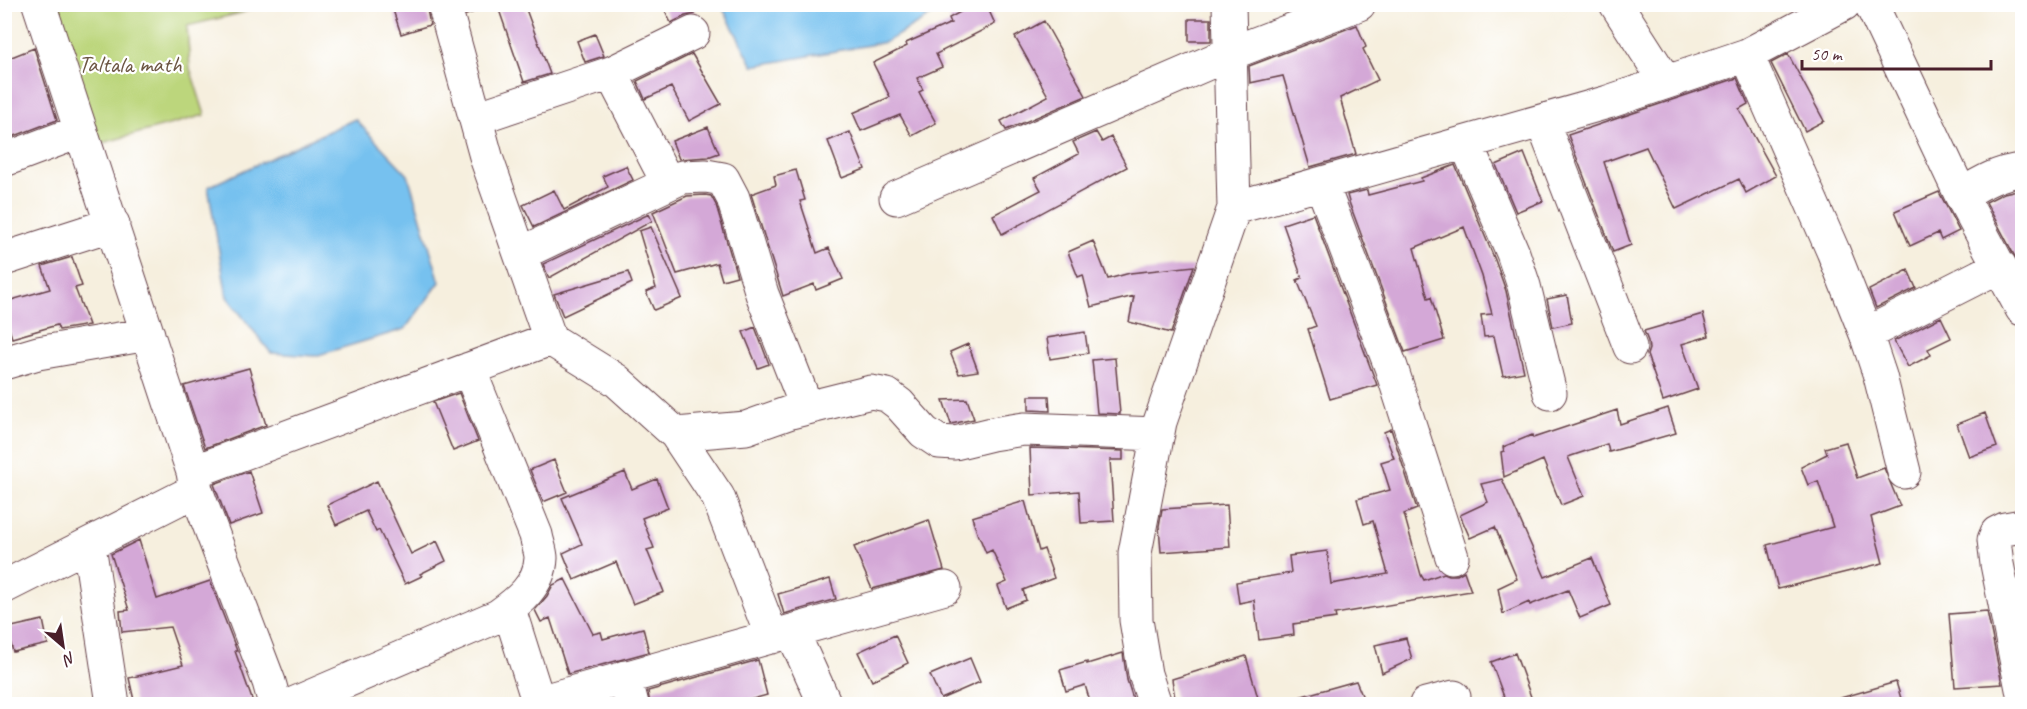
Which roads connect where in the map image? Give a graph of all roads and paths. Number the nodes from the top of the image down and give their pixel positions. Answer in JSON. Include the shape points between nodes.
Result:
{"nodes":[{"id":1,"x":39,"y":4,"type":"edge"},
{"id":2,"x":444,"y":4,"type":"edge"},
{"id":3,"x":1229,"y":4,"type":"edge"},
{"id":4,"x":1359,"y":4,"type":"edge"},
{"id":5,"x":1616,"y":4,"type":"edge"},
{"id":6,"x":1844,"y":4,"type":"edge"},
{"id":7,"x":1871,"y":4,"type":"edge"},
{"id":8,"x":1810,"y":13,"type":"edge"},
{"id":9,"x":693,"y":33,"type":"dead end"},
{"id":10,"x":1229,"y":54,"type":"junction"},
{"id":11,"x":1747,"y":55,"type":"junction"},
{"id":12,"x":611,"y":73,"type":"junction"},
{"id":13,"x":1666,"y":82,"type":"junction"},
{"id":14,"x":476,"y":118,"type":"junction"},
{"id":15,"x":1542,"y":121,"type":"junction"},
{"id":16,"x":81,"y":131,"type":"junction"},
{"id":17,"x":1466,"y":143,"type":"junction"},
{"id":18,"x":4,"y":160,"type":"edge"},
{"id":19,"x":2022,"y":170,"type":"edge"},
{"id":20,"x":668,"y":183,"type":"junction"},
{"id":21,"x":1322,"y":185,"type":"junction"},
{"id":22,"x":1961,"y":195,"type":"junction"},
{"id":23,"x":896,"y":198,"type":"dead end"},
{"id":24,"x":1234,"y":208,"type":"junction"},
{"id":25,"x":113,"y":224,"type":"junction"},
{"id":26,"x":520,"y":254,"type":"junction"},
{"id":27,"x":4,"y":259,"type":"edge"},
{"id":28,"x":2000,"y":266,"type":"junction"},
{"id":29,"x":2022,"y":309,"type":"edge"},
{"id":30,"x":148,"y":334,"type":"junction"},
{"id":31,"x":1866,"y":334,"type":"junction"},
{"id":32,"x":550,"y":339,"type":"junction"},
{"id":33,"x":1630,"y":347,"type":"dead end"},
{"id":34,"x":4,"y":363,"type":"edge"},
{"id":35,"x":470,"y":369,"type":"junction"},
{"id":36,"x":1550,"y":393,"type":"dead end"},
{"id":37,"x":807,"y":408,"type":"junction"},
{"id":38,"x":676,"y":434,"type":"junction"},
{"id":39,"x":1158,"y":434,"type":"junction"},
{"id":40,"x":1904,"y":472,"type":"dead end"},
{"id":41,"x":194,"y":481,"type":"junction"},
{"id":42,"x":2022,"y":526,"type":"edge"},
{"id":43,"x":89,"y":545,"type":"junction"},
{"id":44,"x":1452,"y":557,"type":"dead end"},
{"id":45,"x":4,"y":587,"type":"edge"},
{"id":46,"x":945,"y":588,"type":"dead end"},
{"id":47,"x":509,"y":609,"type":"junction"},
{"id":48,"x":782,"y":634,"type":"junction"},
{"id":49,"x":2019,"y":650,"type":"edge"},
{"id":50,"x":2022,"y":689,"type":"edge"},
{"id":51,"x":628,"y":691,"type":"edge"},
{"id":52,"x":539,"y":703,"type":"edge"},
{"id":53,"x":113,"y":705,"type":"edge"},
{"id":54,"x":275,"y":705,"type":"edge"},
{"id":55,"x":293,"y":705,"type":"edge"},
{"id":56,"x":825,"y":705,"type":"edge"},
{"id":57,"x":1155,"y":705,"type":"edge"}],
"edges":[{"from":1,"to":16,"type":"street"},
{"from":2,"to":14,"type":"street"},
{"from":3,"to":10,"type":"street"},
{"from":4,"to":10,"type":"street"},
{"from":5,"to":13,"type":"street"},
{"from":6,"to":8,"type":"street"},
{"from":7,"to":22,"type":"street"},
{"from":8,"to":11,"type":"street"},
{"from":9,"to":12,"type":"street"},
{"from":10,"to":23,"type":"street"},
{"from":10,"to":24,"type":"street"},
{"from":11,"to":13,"type":"street"},
{"from":11,"to":31,"type":"street"},
{"from":12,"to":14,"type":"street"},
{"from":12,"to":20,"type":"street"},
{"from":13,"to":15,"type":"street"},
{"from":14,"to":26,"type":"street"},
{"from":15,"to":17,"type":"street"},
{"from":15,"to":33,"type":"street"},
{"from":16,"to":18,"type":"street"},
{"from":16,"to":25,"type":"street"},
{"from":17,"to":21,"type":"street"},
{"from":17,"to":36,"type":"street","via":[[1513,253]]},
{"from":19,"to":22,"type":"street","via":[[1996,175]]},
{"from":20,"to":26,"type":"street"},
{"from":20,"to":37,"type":"street","via":[[682,177],[723,179]]},
{"from":21,"to":24,"type":"street"},
{"from":21,"to":44,"type":"street","via":[[1392,367]]},
{"from":22,"to":28,"type":"street"},
{"from":24,"to":39,"type":"street"},
{"from":25,"to":27,"type":"street"},
{"from":25,"to":30,"type":"street"},
{"from":26,"to":32,"type":"street"},
{"from":28,"to":29,"type":"street"},
{"from":28,"to":31,"type":"street"},
{"from":30,"to":34,"type":"street","via":[[38,353]]},
{"from":30,"to":41,"type":"street"},
{"from":31,"to":40,"type":"street"},
{"from":32,"to":35,"type":"street"},
{"from":32,"to":38,"type":"street","via":[[616,381]]},
{"from":35,"to":41,"type":"street"},
{"from":35,"to":47,"type":"street","via":[[536,535],[541,557],[537,577]]},
{"from":37,"to":38,"type":"street","via":[[746,428]]},
{"from":37,"to":39,"type":"street","via":[[871,392],[886,395],[939,442],[955,443],[1024,429]]},
{"from":38,"to":48,"type":"street","via":[[718,497]]},
{"from":39,"to":57,"type":"street","via":[[1135,553],[1136,620]]},
{"from":41,"to":43,"type":"street"},
{"from":41,"to":54,"type":"street"},
{"from":42,"to":49,"type":"street","via":[[1997,533],[1994,540]]},
{"from":43,"to":45,"type":"street"},
{"from":43,"to":53,"type":"street"},
{"from":46,"to":48,"type":"street"},
{"from":47,"to":52,"type":"street"},
{"from":47,"to":55,"type":"street"},
{"from":48,"to":51,"type":"street"},
{"from":48,"to":56,"type":"street"},
{"from":49,"to":50,"type":"street"},
{"from":51,"to":52,"type":"street"}]}
